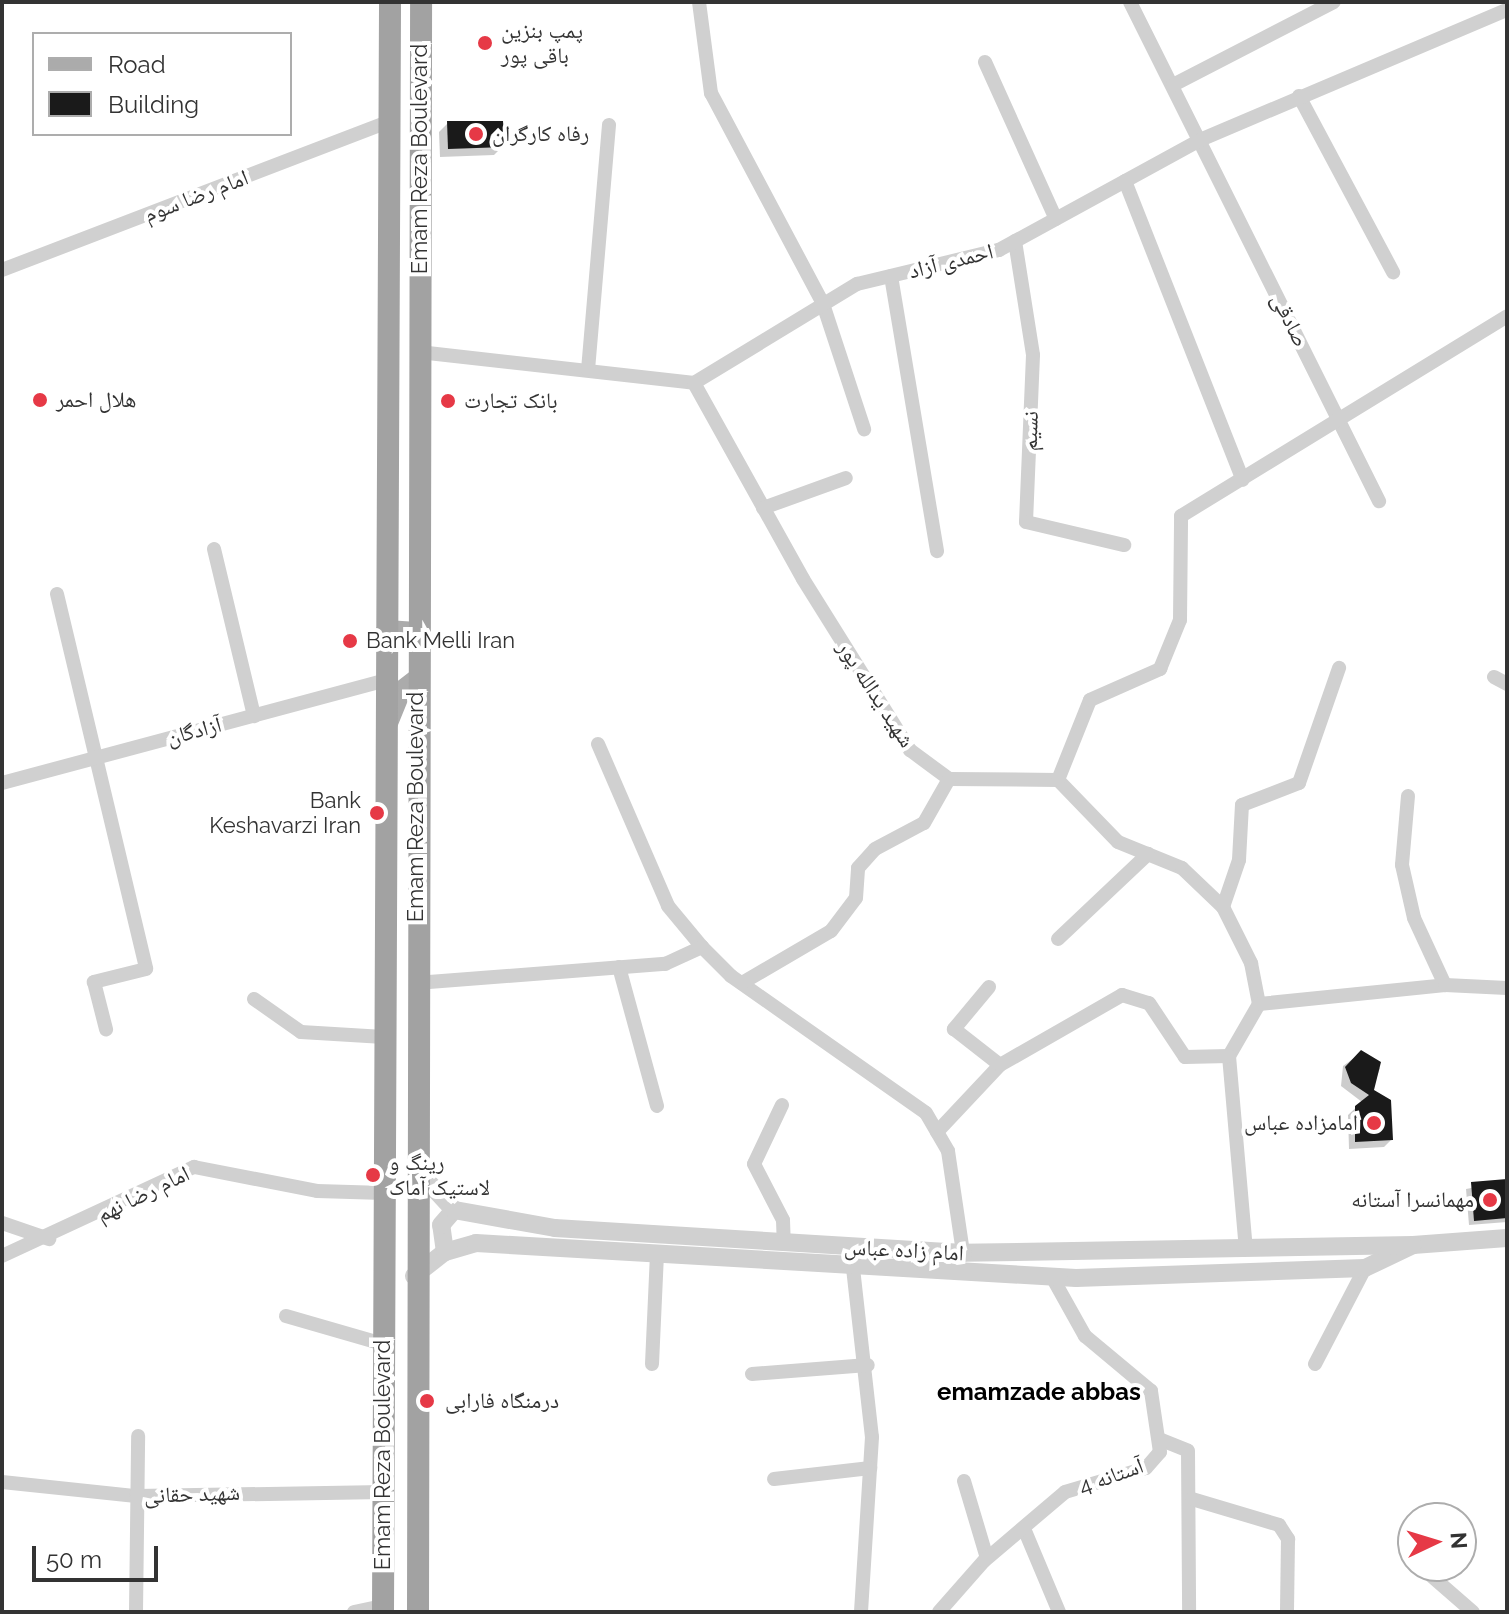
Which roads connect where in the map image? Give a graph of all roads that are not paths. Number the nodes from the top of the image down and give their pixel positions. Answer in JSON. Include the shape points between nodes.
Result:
{"nodes":[{"id":1,"x":390,"y":2,"type":"edge"},
{"id":2,"x":421,"y":2,"type":"edge"},
{"id":3,"x":699,"y":2,"type":"edge"},
{"id":4,"x":1130,"y":2,"type":"edge"},
{"id":5,"x":1334,"y":2,"type":"edge"},
{"id":6,"x":1507,"y":10,"type":"edge"},
{"id":7,"x":985,"y":62,"type":"dead end"},
{"id":8,"x":1173,"y":85,"type":"junction"},
{"id":9,"x":1299,"y":96,"type":"junction"},
{"id":10,"x":390,"y":121,"type":"junction"},
{"id":11,"x":609,"y":125,"type":"dead end"},
{"id":12,"x":1200,"y":140,"type":"junction"},
{"id":13,"x":1125,"y":181,"type":"junction"},
{"id":14,"x":1056,"y":219,"type":"junction"},
{"id":15,"x":1015,"y":241,"type":"junction"},
{"id":16,"x":2,"y":270,"type":"edge"},
{"id":17,"x":1393,"y":272,"type":"dead end"},
{"id":18,"x":891,"y":276,"type":"junction"},
{"id":19,"x":823,"y":304,"type":"junction"},
{"id":20,"x":1507,"y":316,"type":"edge"},
{"id":21,"x":419,"y":352,"type":"junction"},
{"id":22,"x":588,"y":370,"type":"junction"},
{"id":23,"x":694,"y":383,"type":"junction"},
{"id":24,"x":1341,"y":423,"type":"junction"},
{"id":25,"x":864,"y":429,"type":"dead end"},
{"id":26,"x":846,"y":478,"type":"dead end"},
{"id":27,"x":1243,"y":480,"type":"junction"},
{"id":28,"x":1379,"y":501,"type":"dead end"},
{"id":29,"x":763,"y":508,"type":"junction"},
{"id":30,"x":1124,"y":545,"type":"dead end"},
{"id":31,"x":214,"y":549,"type":"dead end"},
{"id":32,"x":937,"y":551,"type":"dead end"},
{"id":33,"x":57,"y":594,"type":"dead end"},
{"id":34,"x":387,"y":631,"type":"junction"},
{"id":35,"x":416,"y":633,"type":"junction"},
{"id":36,"x":1339,"y":668,"type":"dead end"},
{"id":37,"x":387,"y":680,"type":"junction"},
{"id":38,"x":417,"y":680,"type":"junction"},
{"id":39,"x":254,"y":716,"type":"junction"},
{"id":40,"x":387,"y":723,"type":"junction"},
{"id":41,"x":598,"y":744,"type":"dead end"},
{"id":42,"x":100,"y":757,"type":"junction"},
{"id":43,"x":949,"y":779,"type":"junction"},
{"id":44,"x":1058,"y":780,"type":"junction"},
{"id":45,"x":2,"y":783,"type":"edge"},
{"id":46,"x":1408,"y":796,"type":"dead end"},
{"id":47,"x":1148,"y":854,"type":"junction"},
{"id":48,"x":1223,"y":907,"type":"junction"},
{"id":49,"x":1058,"y":939,"type":"dead end"},
{"id":50,"x":702,"y":947,"type":"junction"},
{"id":51,"x":619,"y":967,"type":"junction"},
{"id":52,"x":416,"y":983,"type":"junction"},
{"id":53,"x":742,"y":983,"type":"junction"},
{"id":54,"x":1445,"y":985,"type":"junction"},
{"id":55,"x":989,"y":987,"type":"dead end"},
{"id":56,"x":1507,"y":988,"type":"edge"},
{"id":57,"x":254,"y":999,"type":"dead end"},
{"id":58,"x":1259,"y":1004,"type":"junction"},
{"id":59,"x":106,"y":1029,"type":"dead end"},
{"id":60,"x":384,"y":1037,"type":"junction"},
{"id":61,"x":1229,"y":1056,"type":"junction"},
{"id":62,"x":1000,"y":1065,"type":"junction"},
{"id":63,"x":782,"y":1105,"type":"dead end"},
{"id":64,"x":657,"y":1106,"type":"dead end"},
{"id":65,"x":937,"y":1132,"type":"junction"},
{"id":66,"x":415,"y":1168,"type":"junction"},
{"id":67,"x":384,"y":1193,"type":"junction"},
{"id":68,"x":454,"y":1210,"type":"junction"},
{"id":69,"x":2,"y":1223,"type":"edge"},
{"id":70,"x":1507,"y":1238,"type":"edge"},
{"id":71,"x":49,"y":1239,"type":"junction"},
{"id":72,"x":784,"y":1243,"type":"junction"},
{"id":73,"x":1413,"y":1245,"type":"junction"},
{"id":74,"x":1246,"y":1249,"type":"junction"},
{"id":75,"x":445,"y":1252,"type":"junction"},
{"id":76,"x":963,"y":1253,"type":"junction"},
{"id":77,"x":657,"y":1254,"type":"junction"},
{"id":78,"x":2,"y":1256,"type":"edge"},
{"id":79,"x":853,"y":1268,"type":"junction"},
{"id":80,"x":1365,"y":1268,"type":"junction"},
{"id":81,"x":414,"y":1276,"type":"junction"},
{"id":82,"x":1052,"y":1277,"type":"junction"},
{"id":83,"x":286,"y":1316,"type":"dead end"},
{"id":84,"x":383,"y":1344,"type":"junction"},
{"id":85,"x":652,"y":1364,"type":"dead end"},
{"id":86,"x":1315,"y":1364,"type":"dead end"},
{"id":87,"x":868,"y":1365,"type":"junction"},
{"id":88,"x":752,"y":1374,"type":"dead end"},
{"id":89,"x":138,"y":1436,"type":"dead end"},
{"id":90,"x":1159,"y":1439,"type":"junction"},
{"id":91,"x":870,"y":1468,"type":"junction"},
{"id":92,"x":774,"y":1479,"type":"dead end"},
{"id":93,"x":964,"y":1481,"type":"dead end"},
{"id":94,"x":2,"y":1482,"type":"edge"},
{"id":95,"x":383,"y":1492,"type":"junction"},
{"id":96,"x":136,"y":1496,"type":"junction"},
{"id":97,"x":1192,"y":1499,"type":"junction"},
{"id":98,"x":1025,"y":1531,"type":"junction"},
{"id":99,"x":987,"y":1558,"type":"junction"},
{"id":100,"x":1438,"y":1582,"type":"edge"},
{"id":101,"x":383,"y":1609,"type":"edge"},
{"id":102,"x":136,"y":1612,"type":"edge"},
{"id":103,"x":354,"y":1612,"type":"edge"},
{"id":104,"x":418,"y":1612,"type":"edge"},
{"id":105,"x":861,"y":1612,"type":"edge"},
{"id":106,"x":939,"y":1612,"type":"edge"},
{"id":107,"x":1059,"y":1612,"type":"edge"},
{"id":108,"x":1189,"y":1612,"type":"edge"},
{"id":109,"x":1287,"y":1612,"type":"edge"},
{"id":110,"x":1473,"y":1612,"type":"edge"}],
"edges":[{"from":1,"to":10,"type":"highway","name":"Emam Reza Boulevard"},
{"from":2,"to":21,"type":"highway","name":"Emam Reza Boulevard"},
{"from":3,"to":19,"type":"street","via":[[711,93]]},
{"from":4,"to":8,"type":"street","name":"صادقی"},
{"from":5,"to":8,"type":"street"},
{"from":6,"to":9,"type":"street","name":"احمدی آزاد"},
{"from":7,"to":14,"type":"street"},
{"from":8,"to":12,"type":"street","name":"صادقی"},
{"from":9,"to":12,"type":"street","name":"احمدی آزاد"},
{"from":9,"to":17,"type":"street"},
{"from":10,"to":16,"type":"street","name":"امام رضا سوم"},
{"from":10,"to":34,"type":"highway","name":"Emam Reza Boulevard"},
{"from":11,"to":22,"type":"street"},
{"from":12,"to":13,"type":"street","name":"احمدی آزاد"},
{"from":12,"to":24,"type":"street","name":"صادقی"},
{"from":13,"to":14,"type":"street","name":"احمدی آزاد"},
{"from":13,"to":27,"type":"street"},
{"from":14,"to":15,"type":"street","name":"احمدی آزاد"},
{"from":15,"to":18,"type":"street","name":"احمدی آزاد"},
{"from":15,"to":30,"type":"street","name":"نسیم","via":[[1033,355],[1026,522]]},
{"from":18,"to":19,"type":"street","name":"احمدی آزاد","via":[[857,284]]},
{"from":18,"to":32,"type":"street"},
{"from":19,"to":23,"type":"street","name":"احمدی آزاد"},
{"from":19,"to":25,"type":"street"},
{"from":20,"to":24,"type":"street"},
{"from":21,"to":22,"type":"street"},
{"from":21,"to":35,"type":"highway","name":"Emam Reza Boulevard"},
{"from":22,"to":23,"type":"street"},
{"from":23,"to":29,"type":"street","name":"شهید یدالله پور"},
{"from":24,"to":27,"type":"street"},
{"from":24,"to":28,"type":"street","name":"صادقی"},
{"from":26,"to":29,"type":"street"},
{"from":27,"to":44,"type":"street","via":[[1181,516],[1180,620],[1160,669],[1090,700]]},
{"from":29,"to":43,"type":"street","name":"شهید یدالله پور","via":[[910,750]]},
{"from":31,"to":39,"type":"street"},
{"from":33,"to":42,"type":"street"},
{"from":34,"to":35,"type":"main road"},
{"from":34,"to":37,"type":"highway","name":"Emam Reza Boulevard"},
{"from":35,"to":38,"type":"highway","name":"Emam Reza Boulevard"},
{"from":36,"to":48,"type":"street","via":[[1299,783],[1242,805],[1239,860]]},
{"from":37,"to":39,"type":"street","name":"آزادگان"},
{"from":37,"to":40,"type":"highway","name":"Emam Reza Boulevard"},
{"from":38,"to":40,"type":"main road","via":[[399,694]]},
{"from":38,"to":52,"type":"highway","name":"Emam Reza Boulevard"},
{"from":39,"to":42,"type":"street","name":"آزادگان"},
{"from":40,"to":60,"type":"highway","name":"Emam Reza Boulevard"},
{"from":41,"to":50,"type":"street","via":[[668,906]]},
{"from":42,"to":45,"type":"street","name":"آزادگان"},
{"from":42,"to":59,"type":"street","via":[[146,969],[94,982]]},
{"from":43,"to":44,"type":"street"},
{"from":43,"to":53,"type":"street","via":[[924,823],[875,849],[858,868],[856,898],[831,931]]},
{"from":44,"to":47,"type":"street","via":[[1118,842]]},
{"from":46,"to":54,"type":"street","via":[[1402,865],[1414,918]]},
{"from":47,"to":48,"type":"street","via":[[1182,868]]},
{"from":47,"to":49,"type":"street"},
{"from":48,"to":58,"type":"street","via":[[1251,963]]},
{"from":50,"to":51,"type":"street","via":[[665,964]]},
{"from":50,"to":53,"type":"street"},
{"from":51,"to":52,"type":"street","via":[[550,978]]},
{"from":51,"to":64,"type":"street"},
{"from":52,"to":66,"type":"highway","name":"Emam Reza Boulevard"},
{"from":53,"to":65,"type":"street","via":[[890,1084],[926,1113]]},
{"from":54,"to":56,"type":"street"},
{"from":54,"to":58,"type":"street"},
{"from":55,"to":62,"type":"street","via":[[954,1029]]},
{"from":57,"to":60,"type":"street","via":[[301,1032]]},
{"from":58,"to":61,"type":"street"},
{"from":60,"to":67,"type":"highway","name":"Emam Reza Boulevard"},
{"from":61,"to":62,"type":"street","via":[[1185,1057],[1149,1003],[1122,995]]},
{"from":61,"to":74,"type":"street"},
{"from":62,"to":65,"type":"street"},
{"from":63,"to":72,"type":"street","via":[[754,1164],[783,1220]]},
{"from":65,"to":76,"type":"street","via":[[948,1151]]},
{"from":66,"to":68,"type":"street"},
{"from":66,"to":81,"type":"highway","name":"Emam Reza Boulevard"},
{"from":67,"to":71,"type":"street","name":"امام رضا نهم","via":[[317,1191],[194,1167]]},
{"from":67,"to":84,"type":"highway","name":"Emam Reza Boulevard"},
{"from":68,"to":72,"type":"street","name":"امام زاده عباس","via":[[555,1228]]},
{"from":68,"to":75,"type":"street","via":[[441,1225]]},
{"from":69,"to":71,"type":"street"},
{"from":70,"to":73,"type":"street","name":"امام زاده عباس"},
{"from":71,"to":78,"type":"street","name":"امام رضا نهم"},
{"from":72,"to":76,"type":"street","name":"امام زاده عباس"},
{"from":73,"to":74,"type":"street","name":"امام زاده عباس"},
{"from":73,"to":80,"type":"street","name":"امام زاده عباس"},
{"from":74,"to":76,"type":"street","name":"امام زاده عباس"},
{"from":75,"to":77,"type":"street","name":"امام زاده عباس","via":[[476,1243]]},
{"from":75,"to":81,"type":"street","name":"امام زاده عباس"},
{"from":77,"to":79,"type":"street","name":"امام زاده عباس"},
{"from":77,"to":85,"type":"street"},
{"from":79,"to":82,"type":"street","name":"امام زاده عباس"},
{"from":79,"to":87,"type":"street"},
{"from":80,"to":82,"type":"street","name":"امام زاده عباس"},
{"from":80,"to":86,"type":"street"},
{"from":81,"to":104,"type":"highway","name":"Emam Reza Boulevard"},
{"from":82,"to":90,"type":"street","name":"آستانه 4","via":[[1085,1336],[1151,1391]]},
{"from":83,"to":84,"type":"street"},
{"from":84,"to":95,"type":"highway","name":"Emam Reza Boulevard"},
{"from":87,"to":88,"type":"street"},
{"from":87,"to":91,"type":"street"},
{"from":89,"to":96,"type":"street"},
{"from":90,"to":97,"type":"street","via":[[1188,1451]]},
{"from":90,"to":98,"type":"street","name":"آستانه 4","via":[[1160,1452],[1146,1468],[1065,1492]]},
{"from":91,"to":92,"type":"street"},
{"from":91,"to":105,"type":"street"},
{"from":93,"to":99,"type":"street"},
{"from":94,"to":96,"type":"street","name":"شهید حقانی"},
{"from":95,"to":96,"type":"street","name":"شهید حقانی"},
{"from":95,"to":101,"type":"highway","name":"Emam Reza Boulevard"},
{"from":96,"to":102,"type":"street"},
{"from":97,"to":108,"type":"street"},
{"from":97,"to":109,"type":"street","via":[[1279,1525],[1288,1539]]},
{"from":98,"to":99,"type":"street","name":"آستانه 4"},
{"from":98,"to":107,"type":"street"},
{"from":99,"to":106,"type":"street","name":"آستانه 4"},
{"from":100,"to":110,"type":"street"},
{"from":101,"to":103,"type":"street"}]}
